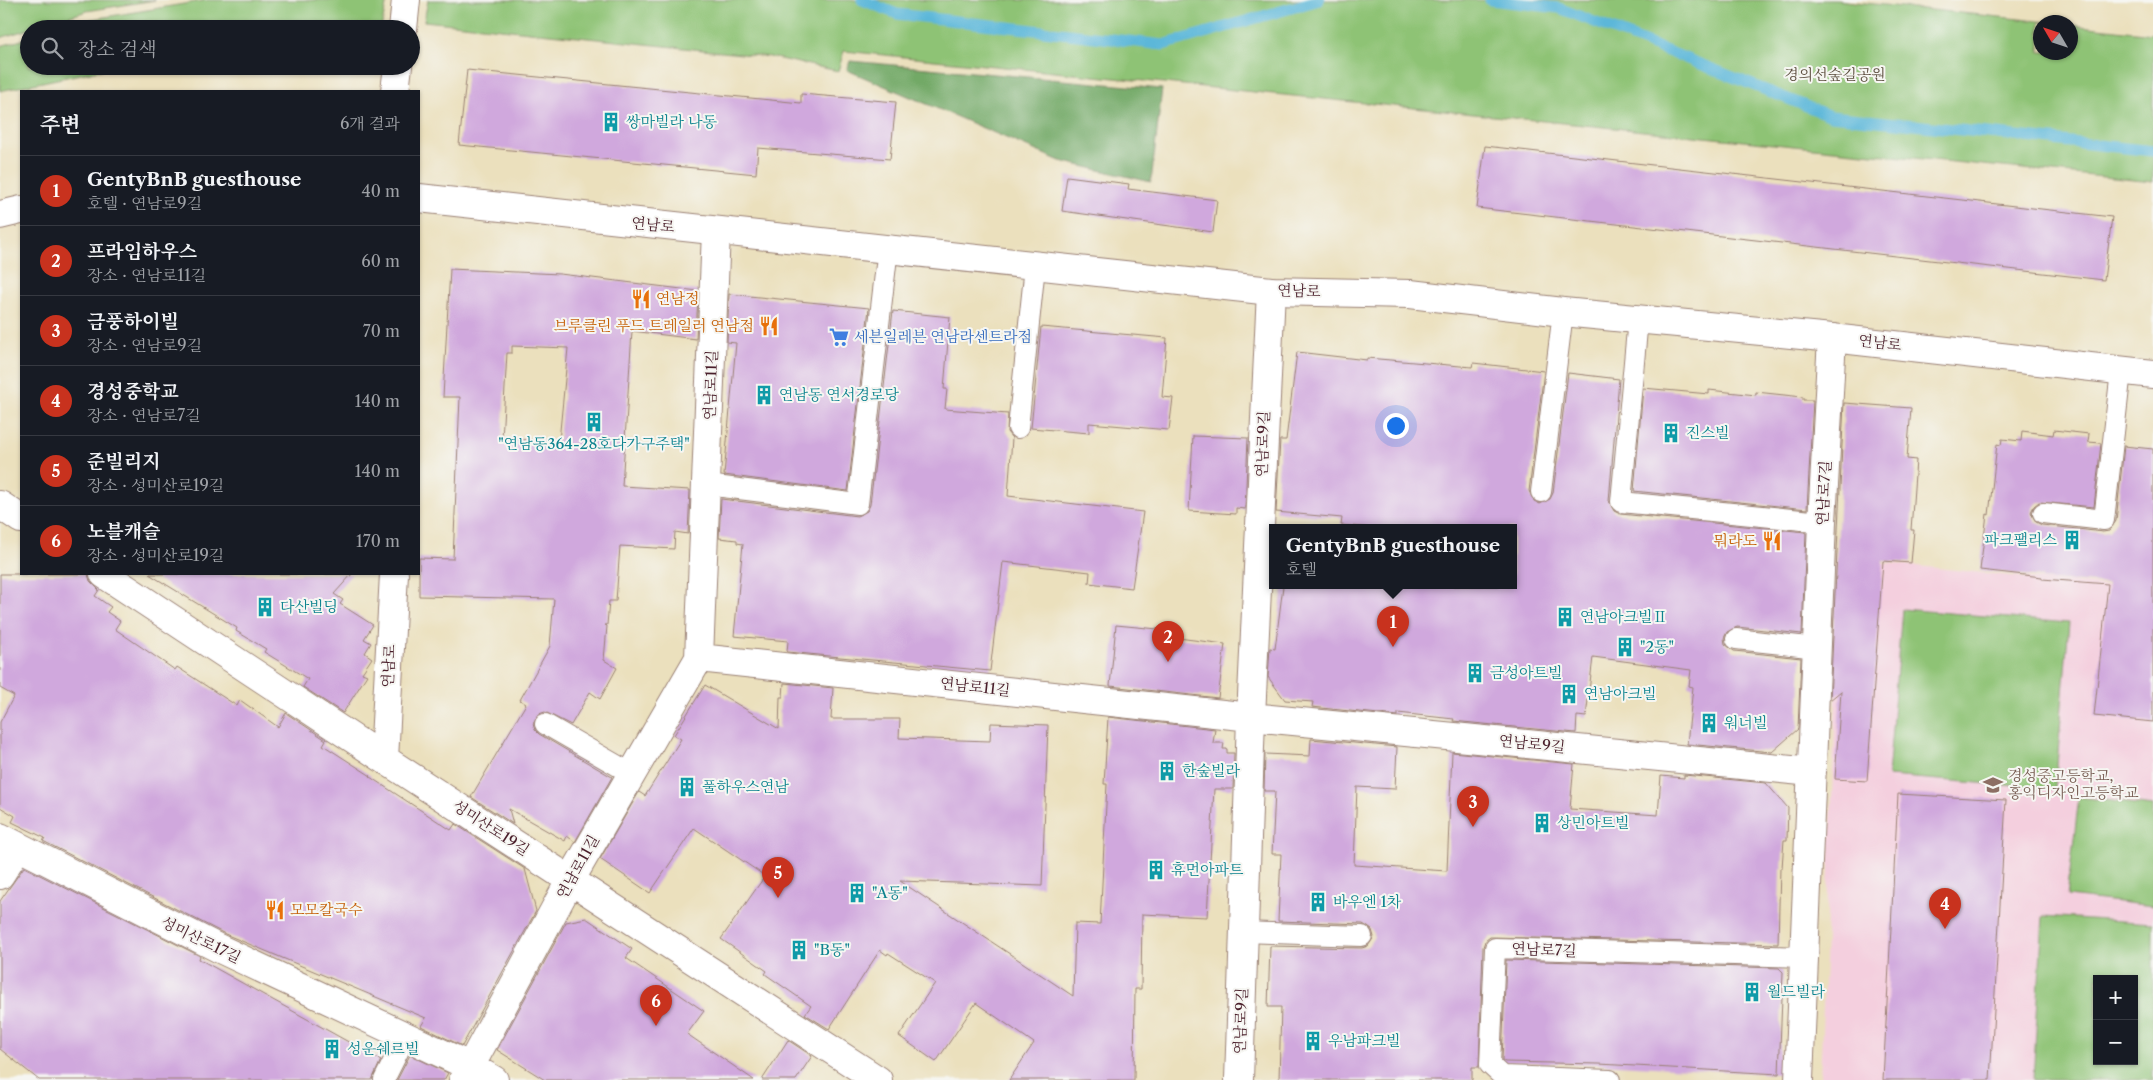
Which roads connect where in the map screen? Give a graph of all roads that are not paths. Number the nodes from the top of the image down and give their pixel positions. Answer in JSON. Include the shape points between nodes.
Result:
{"nodes":[{"id":1,"x":406,"y":0,"type":"edge"},
{"id":2,"x":404,"y":20,"type":"edge"},
{"id":3,"x":397,"y":75,"type":"edge"},
{"id":4,"x":395,"y":90,"type":"edge"},
{"id":5,"x":420,"y":198,"type":"edge"},
{"id":6,"x":20,"y":210,"type":"edge"},
{"id":7,"x":0,"y":215,"type":"edge"},
{"id":8,"x":716,"y":232,"type":"junction"},
{"id":9,"x":888,"y":248,"type":"junction"},
{"id":10,"x":1035,"y":266,"type":"junction"},
{"id":11,"x":1271,"y":291,"type":"junction"},
{"id":12,"x":1563,"y":312,"type":"junction"},
{"id":13,"x":1638,"y":319,"type":"junction"},
{"id":14,"x":1832,"y":338,"type":"junction"},
{"id":15,"x":2121,"y":371,"type":"junction"},
{"id":16,"x":2153,"y":374,"type":"edge"},
{"id":17,"x":1018,"y":428,"type":"dead end"},
{"id":18,"x":708,"y":485,"type":"junction"},
{"id":19,"x":1541,"y":492,"type":"dead end"},
{"id":20,"x":0,"y":505,"type":"edge"},
{"id":21,"x":2043,"y":513,"type":"dead end"},
{"id":22,"x":20,"y":518,"type":"edge"},
{"id":23,"x":1822,"y":522,"type":"junction"},
{"id":24,"x":106,"y":575,"type":"edge"},
{"id":25,"x":394,"y":575,"type":"edge"},
{"id":26,"x":1736,"y":639,"type":"dead end"},
{"id":27,"x":1817,"y":648,"type":"junction"},
{"id":28,"x":699,"y":658,"type":"junction"},
{"id":29,"x":1251,"y":717,"type":"junction"},
{"id":30,"x":545,"y":724,"type":"dead end"},
{"id":31,"x":384,"y":759,"type":"junction"},
{"id":32,"x":1812,"y":772,"type":"junction"},
{"id":33,"x":632,"y":774,"type":"junction"},
{"id":34,"x":9,"y":842,"type":"edge"},
{"id":35,"x":0,"y":875,"type":"edge"},
{"id":36,"x":571,"y":879,"type":"junction"},
{"id":37,"x":1244,"y":932,"type":"junction"},
{"id":38,"x":1362,"y":936,"type":"dead end"},
{"id":39,"x":1805,"y":957,"type":"junction"},
{"id":40,"x":406,"y":1036,"type":"junction"},
{"id":41,"x":467,"y":1073,"type":"edge"},
{"id":42,"x":384,"y":1080,"type":"edge"},
{"id":43,"x":494,"y":1080,"type":"edge"},
{"id":44,"x":878,"y":1080,"type":"edge"},
{"id":45,"x":1239,"y":1080,"type":"edge"},
{"id":46,"x":1610,"y":1080,"type":"edge"},
{"id":47,"x":1799,"y":1080,"type":"edge"}],
"edges":[{"from":1,"to":2,"type":"street"},
{"from":3,"to":4,"type":"street"},
{"from":5,"to":8,"type":"street","name":"연남로"},
{"from":6,"to":7,"type":"street"},
{"from":8,"to":9,"type":"street","name":"연남로"},
{"from":8,"to":18,"type":"street","name":"연남로11길"},
{"from":9,"to":10,"type":"street","name":"연남로"},
{"from":9,"to":18,"type":"lane","via":[[858,504]]},
{"from":10,"to":11,"type":"street","name":"연남로"},
{"from":10,"to":17,"type":"lane"},
{"from":11,"to":12,"type":"street","name":"연남로","via":[[1410,294]]},
{"from":11,"to":29,"type":"street","name":"연남로9길"},
{"from":12,"to":13,"type":"street","name":"연남로"},
{"from":12,"to":19,"type":"lane"},
{"from":13,"to":14,"type":"street","name":"연남로"},
{"from":13,"to":23,"type":"lane","via":[[1621,502]]},
{"from":14,"to":15,"type":"street","name":"연남로"},
{"from":14,"to":23,"type":"street","name":"연남로7길"},
{"from":15,"to":16,"type":"street","name":"연남로"},
{"from":15,"to":21,"type":"lane","via":[[2104,520]]},
{"from":18,"to":28,"type":"street","name":"연남로11길"},
{"from":20,"to":22,"type":"street"},
{"from":23,"to":27,"type":"street","name":"연남로7길"},
{"from":24,"to":31,"type":"street","name":"성미산로19길"},
{"from":25,"to":31,"type":"street","name":"연남로"},
{"from":26,"to":27,"type":"lane"},
{"from":27,"to":32,"type":"street","name":"연남로7길"},
{"from":28,"to":29,"type":"street","name":"연남로11길"},
{"from":28,"to":33,"type":"street","name":"연남로11길"},
{"from":29,"to":32,"type":"street","name":"연남로9길"},
{"from":29,"to":37,"type":"street","name":"연남로9길"},
{"from":30,"to":33,"type":"lane"},
{"from":31,"to":36,"type":"street","name":"성미산로19길"},
{"from":32,"to":39,"type":"street","name":"연남로7길"},
{"from":33,"to":36,"type":"street","name":"연남로11길"},
{"from":34,"to":35,"type":"street"},
{"from":34,"to":40,"type":"street","name":"성미산로17길","via":[[218,948]]},
{"from":36,"to":41,"type":"street","name":"연남로11길"},
{"from":36,"to":44,"type":"street","name":"성미산로19길"},
{"from":37,"to":38,"type":"lane"},
{"from":37,"to":45,"type":"street","name":"연남로9길"},
{"from":39,"to":46,"type":"lane","name":"연남로7길","via":[[1494,948],[1490,1065],[1502,1076]]},
{"from":39,"to":47,"type":"street","name":"연남로7길"},
{"from":40,"to":41,"type":"street","name":"성미산로17길"},
{"from":40,"to":42,"type":"lane"},
{"from":41,"to":43,"type":"street","name":"성미산로17길"}]}
